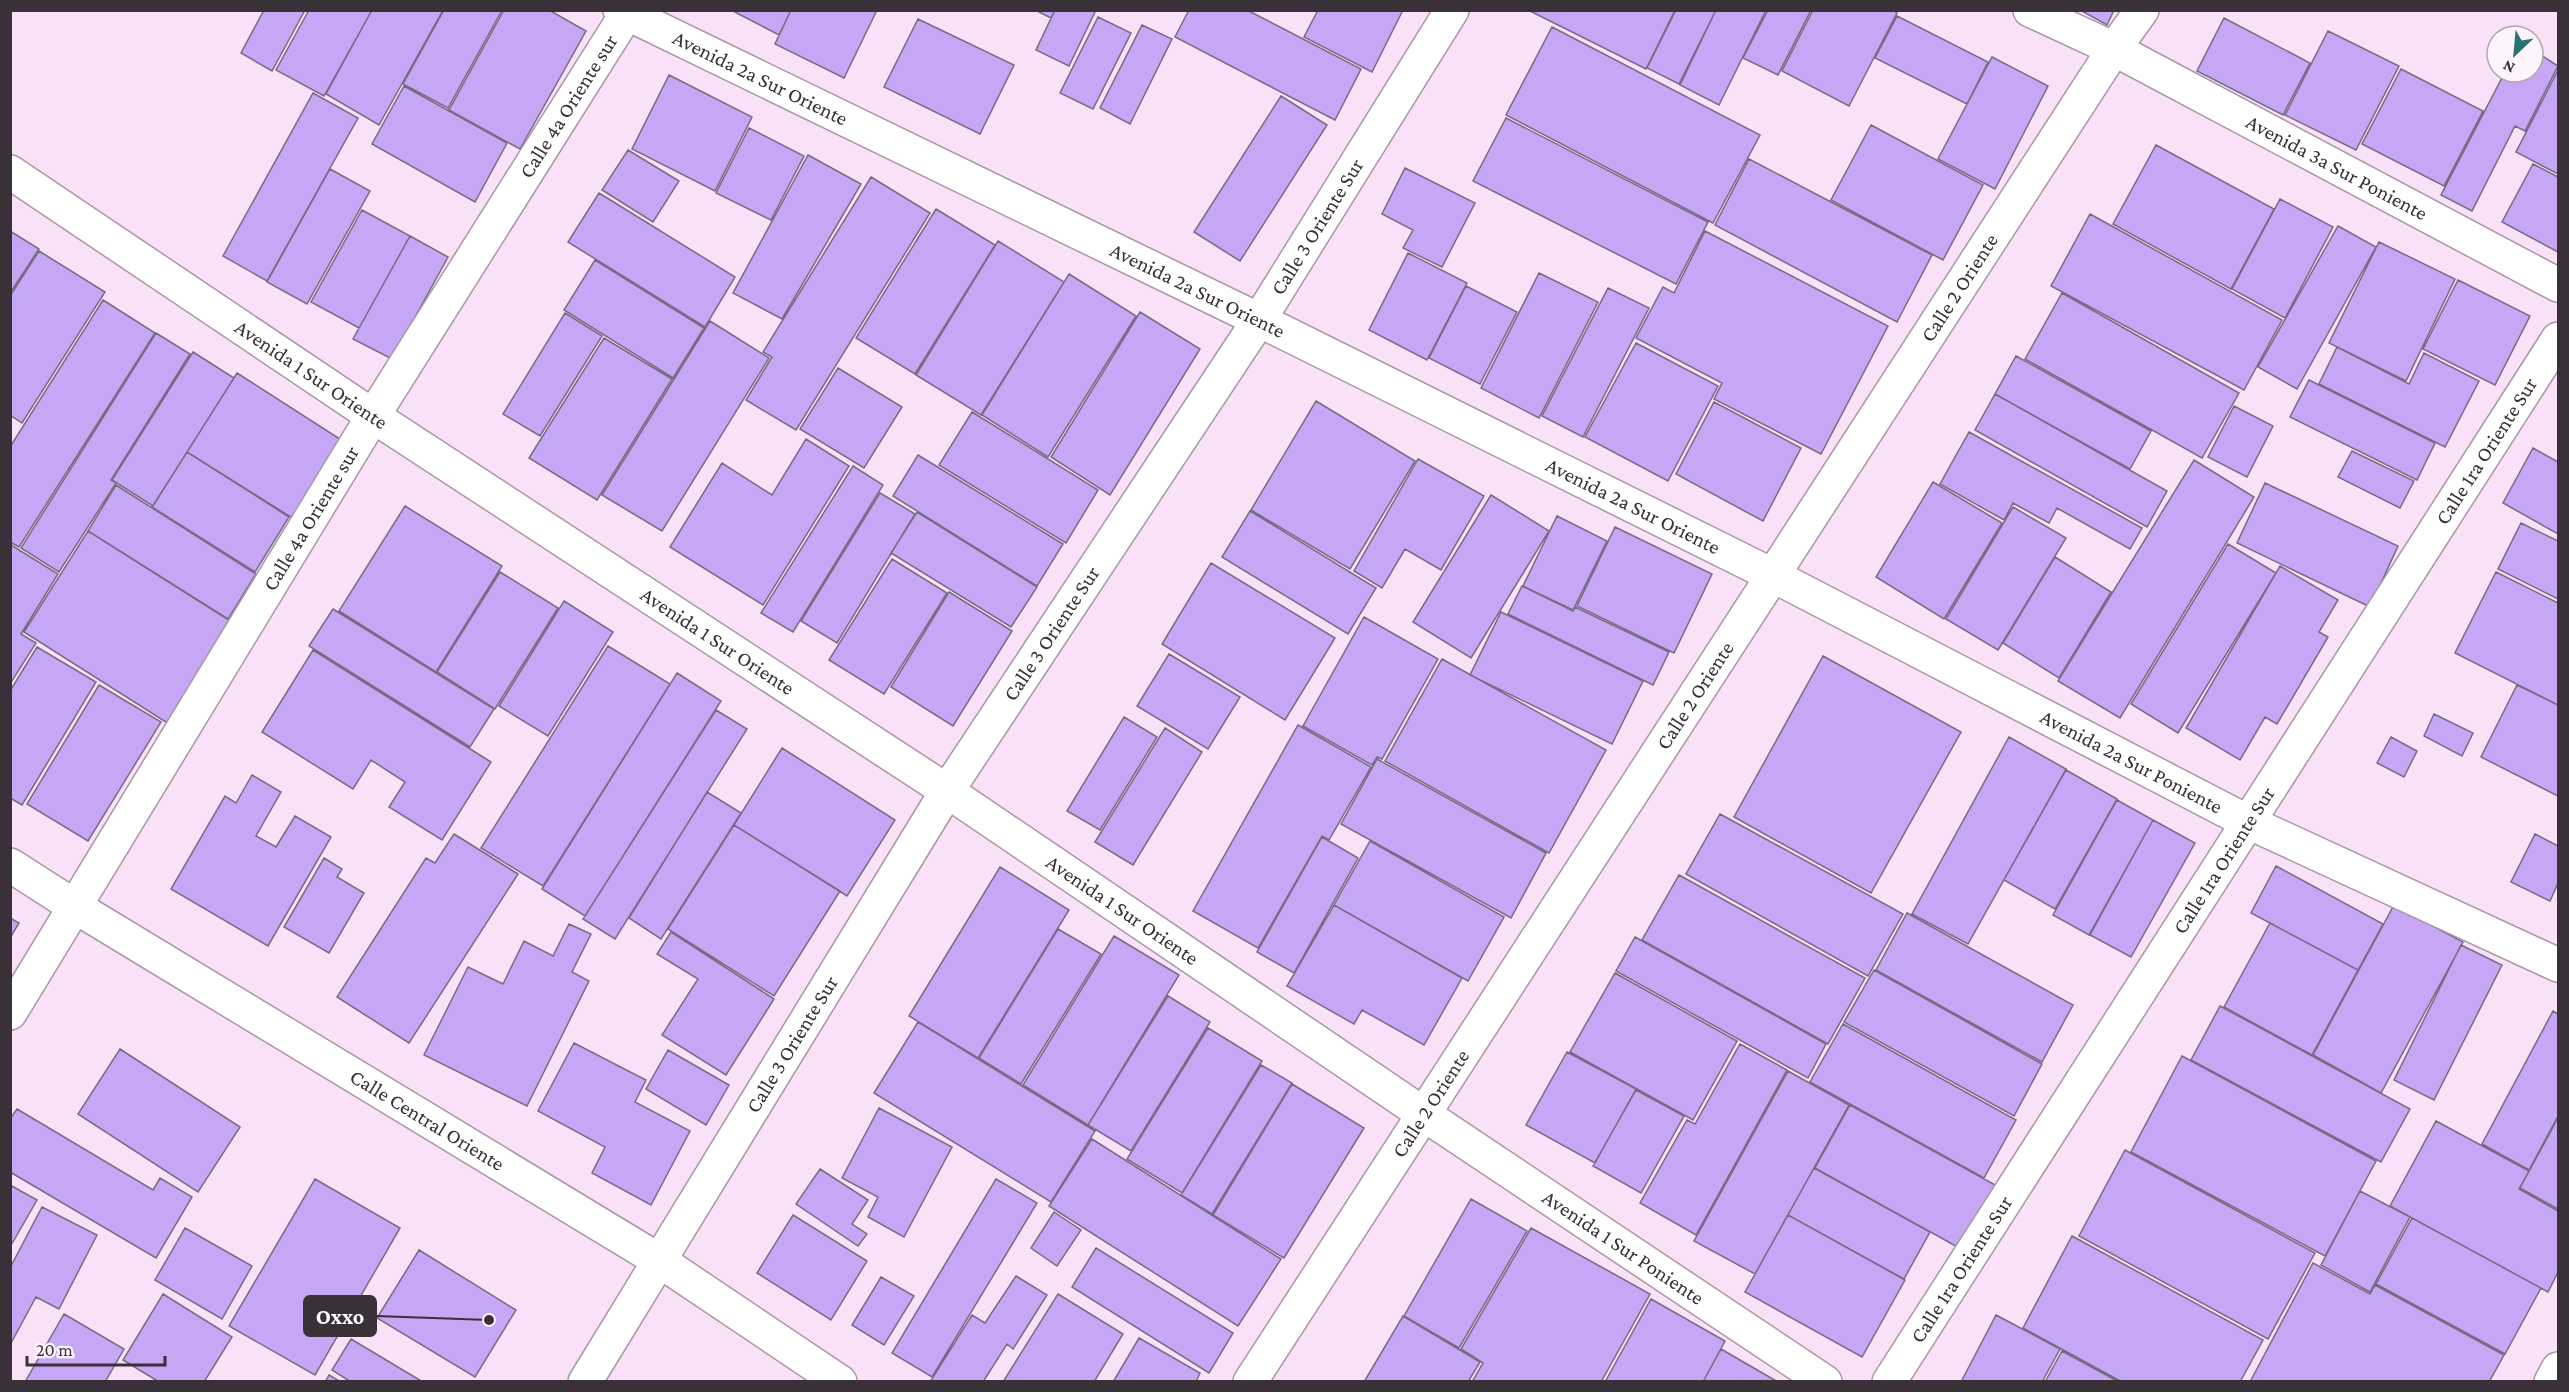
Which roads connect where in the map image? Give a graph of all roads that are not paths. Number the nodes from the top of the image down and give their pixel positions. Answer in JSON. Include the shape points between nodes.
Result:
{"nodes":[{"id":1,"x":1452,"y":10,"type":"edge"},
{"id":2,"x":2031,"y":10,"type":"edge"},
{"id":3,"x":2142,"y":10,"type":"edge"},
{"id":4,"x":626,"y":12,"type":"edge"},
{"id":5,"x":2114,"y":49,"type":"junction"},
{"id":6,"x":10,"y":172,"type":"edge"},
{"id":7,"x":2559,"y":285,"type":"edge"},
{"id":8,"x":1259,"y":320,"type":"junction"},
{"id":9,"x":2559,"y":339,"type":"edge"},
{"id":10,"x":373,"y":416,"type":"junction"},
{"id":11,"x":1774,"y":576,"type":"junction"},
{"id":12,"x":946,"y":791,"type":"junction"},
{"id":13,"x":2248,"y":822,"type":"junction"},
{"id":14,"x":10,"y":865,"type":"edge"},
{"id":15,"x":74,"y":906,"type":"junction"},
{"id":16,"x":2559,"y":965,"type":"edge"},
{"id":17,"x":10,"y":1013,"type":"edge"},
{"id":18,"x":1422,"y":1113,"type":"junction"},
{"id":19,"x":660,"y":1261,"type":"junction"},
{"id":20,"x":2559,"y":1370,"type":"edge"},
{"id":21,"x":585,"y":1382,"type":"edge"},
{"id":22,"x":840,"y":1382,"type":"edge"},
{"id":23,"x":1250,"y":1382,"type":"edge"},
{"id":24,"x":1825,"y":1382,"type":"edge"},
{"id":25,"x":1889,"y":1382,"type":"edge"},
{"id":26,"x":2551,"y":1382,"type":"edge"}],
"edges":[{"from":1,"to":8,"type":"street","name":"Calle 3 Oriente Sur"},
{"from":2,"to":5,"type":"street","name":"Avenida 3a Sur Poniente"},
{"from":3,"to":5,"type":"street","name":"Calle 2 Oriente"},
{"from":4,"to":8,"type":"street","name":"Avenida 2a Sur Oriente"},
{"from":4,"to":10,"type":"street","name":"Calle 4a Oriente sur"},
{"from":5,"to":7,"type":"street","name":"Avenida 3a Sur Poniente"},
{"from":5,"to":11,"type":"street","name":"Calle 2 Oriente"},
{"from":6,"to":10,"type":"street","name":"Avenida 1 Sur Oriente"},
{"from":8,"to":11,"type":"street","name":"Avenida 2a Sur Oriente"},
{"from":8,"to":12,"type":"street","name":"Calle 3 Oriente Sur"},
{"from":9,"to":13,"type":"street","name":"Calle 1ra Oriente Sur"},
{"from":10,"to":12,"type":"street","name":"Avenida 1 Sur Oriente"},
{"from":10,"to":15,"type":"street","name":"Calle 4a Oriente sur"},
{"from":11,"to":13,"type":"street","name":"Avenida 2a Sur Poniente"},
{"from":11,"to":18,"type":"street","name":"Calle 2 Oriente"},
{"from":12,"to":18,"type":"street","name":"Avenida 1 Sur Oriente"},
{"from":12,"to":19,"type":"street","name":"Calle 3 Oriente Sur"},
{"from":13,"to":16,"type":"street","name":"Avenida 2a Sur Poniente"},
{"from":13,"to":25,"type":"street","name":"Calle 1ra Oriente Sur"},
{"from":14,"to":15,"type":"street","name":"Calle Central Oriente"},
{"from":15,"to":17,"type":"street","name":"Calle 4a Oriente sur"},
{"from":15,"to":19,"type":"street","name":"Calle Central Oriente"},
{"from":18,"to":23,"type":"street","name":"Calle 2 Oriente"},
{"from":18,"to":24,"type":"street","name":"Avenida 1 Sur Poniente"},
{"from":19,"to":21,"type":"street","name":"Calle 3 Oriente Sur"},
{"from":19,"to":22,"type":"street","name":"Calle Central Oriente"},
{"from":20,"to":26,"type":"street"}]}
